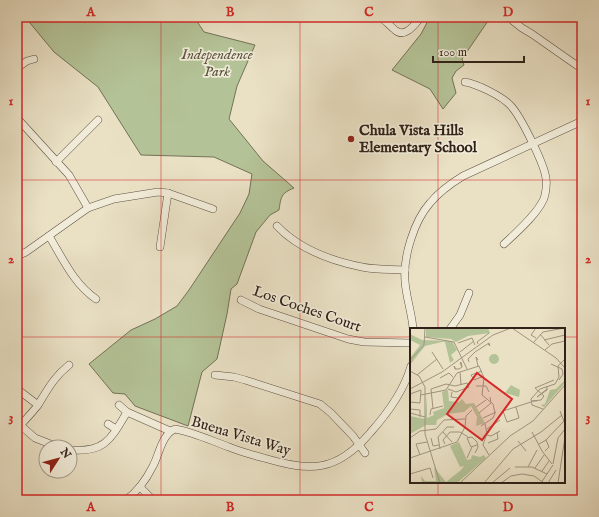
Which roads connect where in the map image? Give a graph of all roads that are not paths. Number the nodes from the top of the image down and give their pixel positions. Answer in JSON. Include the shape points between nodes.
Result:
{"nodes":[{"id":1,"x":380,"y":17,"type":"edge"},
{"id":2,"x":421,"y":17,"type":"edge"},
{"id":3,"x":512,"y":17,"type":"edge"},
{"id":4,"x":34,"y":59,"type":"dead end"},
{"id":5,"x":17,"y":68,"type":"edge"},
{"id":6,"x":582,"y":69,"type":"edge"},
{"id":7,"x":465,"y":82,"type":"dead end"},
{"id":8,"x":17,"y":118,"type":"edge"},
{"id":9,"x":98,"y":120,"type":"dead end"},
{"id":10,"x":582,"y":121,"type":"edge"},
{"id":11,"x":532,"y":143,"type":"junction"},
{"id":12,"x":56,"y":162,"type":"junction"},
{"id":13,"x":168,"y":193,"type":"junction"},
{"id":14,"x":88,"y":208,"type":"junction"},
{"id":15,"x":213,"y":209,"type":"dead end"},
{"id":16,"x":277,"y":226,"type":"dead end"},
{"id":17,"x":50,"y":236,"type":"junction"},
{"id":18,"x":504,"y":244,"type":"dead end"},
{"id":19,"x":160,"y":247,"type":"dead end"},
{"id":20,"x":17,"y":256,"type":"edge"},
{"id":21,"x":405,"y":270,"type":"junction"},
{"id":22,"x":469,"y":293,"type":"dead end"},
{"id":23,"x":96,"y":299,"type":"dead end"},
{"id":24,"x":242,"y":300,"type":"dead end"},
{"id":25,"x":413,"y":328,"type":"edge"},
{"id":26,"x":451,"y":328,"type":"edge"},
{"id":27,"x":410,"y":343,"type":"edge"},
{"id":28,"x":69,"y":365,"type":"dead end"},
{"id":29,"x":410,"y":369,"type":"edge"},
{"id":30,"x":215,"y":375,"type":"dead end"},
{"id":31,"x":17,"y":389,"type":"edge"},
{"id":32,"x":38,"y":405,"type":"junction"},
{"id":33,"x":119,"y":405,"type":"dead end"},
{"id":34,"x":126,"y":412,"type":"junction"},
{"id":35,"x":108,"y":424,"type":"dead end"},
{"id":36,"x":19,"y":427,"type":"edge"},
{"id":37,"x":116,"y":429,"type":"junction"},
{"id":38,"x":170,"y":431,"type":"junction"},
{"id":39,"x":38,"y":439,"type":"edge"},
{"id":40,"x":360,"y":445,"type":"junction"},
{"id":41,"x":78,"y":451,"type":"edge"},
{"id":42,"x":365,"y":453,"type":"dead end"},
{"id":43,"x":140,"y":487,"type":"junction"},
{"id":44,"x":126,"y":500,"type":"edge"},
{"id":45,"x":153,"y":500,"type":"edge"}],
"edges":[{"from":1,"to":2,"type":"street","via":[[395,31],[401,33],[412,28]]},
{"from":3,"to":6,"type":"street","via":[[522,28]]},
{"from":4,"to":5,"type":"street"},
{"from":7,"to":11,"type":"street","via":[[481,86],[510,105]]},
{"from":8,"to":12,"type":"street"},
{"from":9,"to":12,"type":"street"},
{"from":10,"to":11,"type":"street"},
{"from":11,"to":18,"type":"street","via":[[543,166],[546,179],[545,196],[530,220]]},
{"from":11,"to":21,"type":"street","via":[[462,176],[447,186],[429,204],[414,231]]},
{"from":12,"to":14,"type":"street","via":[[74,182]]},
{"from":13,"to":14,"type":"street","via":[[138,194]]},
{"from":13,"to":15,"type":"street"},
{"from":13,"to":19,"type":"street"},
{"from":14,"to":17,"type":"street"},
{"from":16,"to":21,"type":"street","via":[[307,249],[340,261],[362,267]]},
{"from":17,"to":20,"type":"street"},
{"from":17,"to":23,"type":"street","via":[[76,281]]},
{"from":21,"to":25,"type":"street"},
{"from":22,"to":26,"type":"street","via":[[460,315]]},
{"from":24,"to":27,"type":"street","name":"Los Coches Court","via":[[259,309],[348,339]]},
{"from":28,"to":32,"type":"street","via":[[59,373]]},
{"from":29,"to":40,"type":"street","name":"Buena Vista Way","via":[[396,399]]},
{"from":30,"to":40,"type":"street","via":[[245,380],[320,404]]},
{"from":31,"to":32,"type":"street"},
{"from":32,"to":36,"type":"street"},
{"from":33,"to":34,"type":"street"},
{"from":34,"to":37,"type":"street"},
{"from":34,"to":38,"type":"street"},
{"from":35,"to":37,"type":"street"},
{"from":36,"to":39,"type":"street"},
{"from":37,"to":41,"type":"street","via":[[105,443],[96,448]]},
{"from":38,"to":40,"type":"street","name":"Buena Vista Way","via":[[178,430],[285,465],[301,467],[334,462]]},
{"from":38,"to":43,"type":"street","name":"Buena Vista Way"},
{"from":40,"to":42,"type":"street"},
{"from":43,"to":44,"type":"street","name":"Buena Vista Way"},
{"from":43,"to":45,"type":"street"}]}
